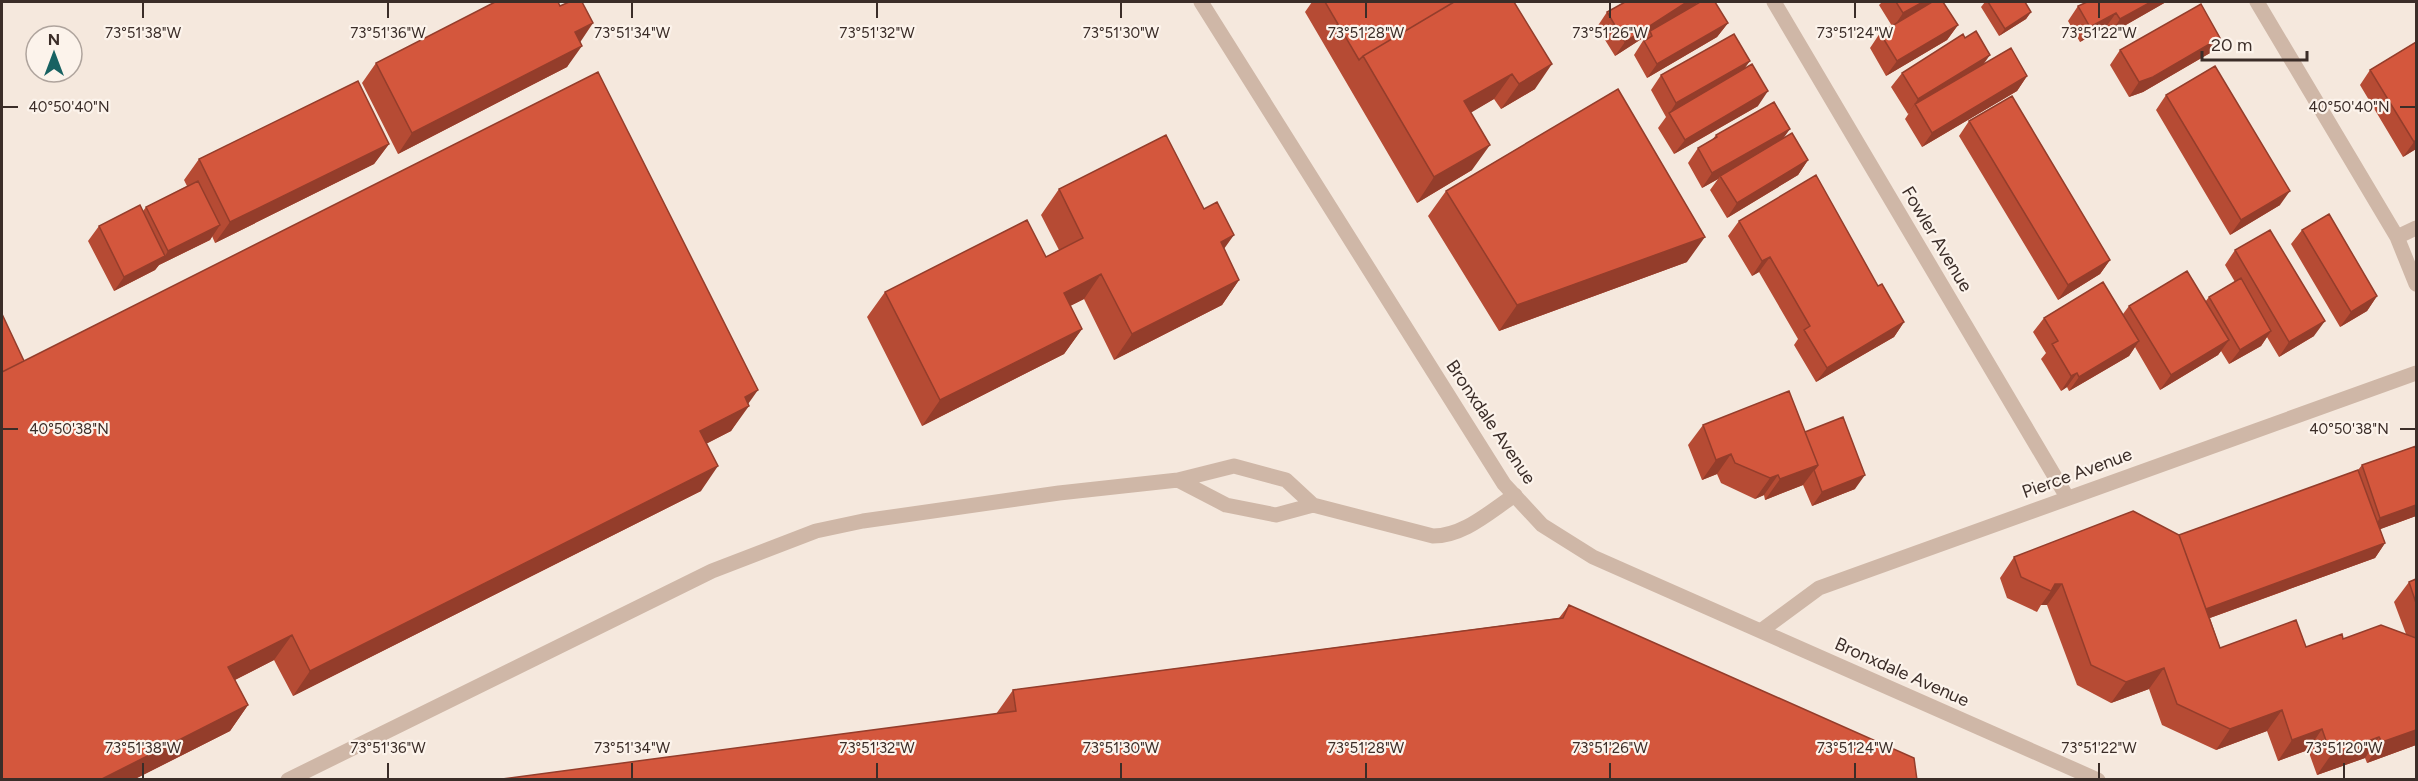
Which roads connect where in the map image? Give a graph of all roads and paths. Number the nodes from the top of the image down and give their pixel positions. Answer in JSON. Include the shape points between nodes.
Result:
{"nodes":[{"id":1,"x":1201,"y":2,"type":"edge"},
{"id":2,"x":1774,"y":2,"type":"edge"},
{"id":3,"x":2257,"y":2,"type":"edge"},
{"id":4,"x":2416,"y":228,"type":"edge"},
{"id":5,"x":2397,"y":237,"type":"junction"},
{"id":6,"x":2416,"y":284,"type":"edge"},
{"id":7,"x":2416,"y":373,"type":"edge"},
{"id":8,"x":1178,"y":480,"type":"junction"},
{"id":9,"x":1515,"y":495,"type":"junction"},
{"id":10,"x":2067,"y":497,"type":"junction"},
{"id":11,"x":1313,"y":504,"type":"junction"},
{"id":12,"x":1762,"y":630,"type":"junction"},
{"id":13,"x":288,"y":780,"type":"edge"},
{"id":14,"x":2098,"y":780,"type":"edge"}],
"edges":[{"from":1,"to":9,"type":"street","name":"Bronxdale Avenue","via":[[1504,484]]},
{"from":2,"to":10,"type":"street","name":"Fowler Avenue"},
{"from":3,"to":5,"type":"street"},
{"from":4,"to":5,"type":"street"},
{"from":5,"to":6,"type":"street"},
{"from":7,"to":10,"type":"street","name":"Pierce Avenue"},
{"from":8,"to":11,"type":"street","via":[[1226,504],[1276,515]]},
{"from":8,"to":11,"type":"street","via":[[1234,466],[1287,480]]},
{"from":8,"to":13,"type":"street","via":[[941,509],[816,531],[712,571]]},
{"from":9,"to":11,"type":"street","via":[[1448,536],[1433,536]]},
{"from":9,"to":12,"type":"street","name":"Bronxdale Avenue","via":[[1542,525],[1567,543]]},
{"from":10,"to":12,"type":"street","name":"Pierce Avenue","via":[[1819,588]]},
{"from":12,"to":14,"type":"street","name":"Bronxdale Avenue"}]}
